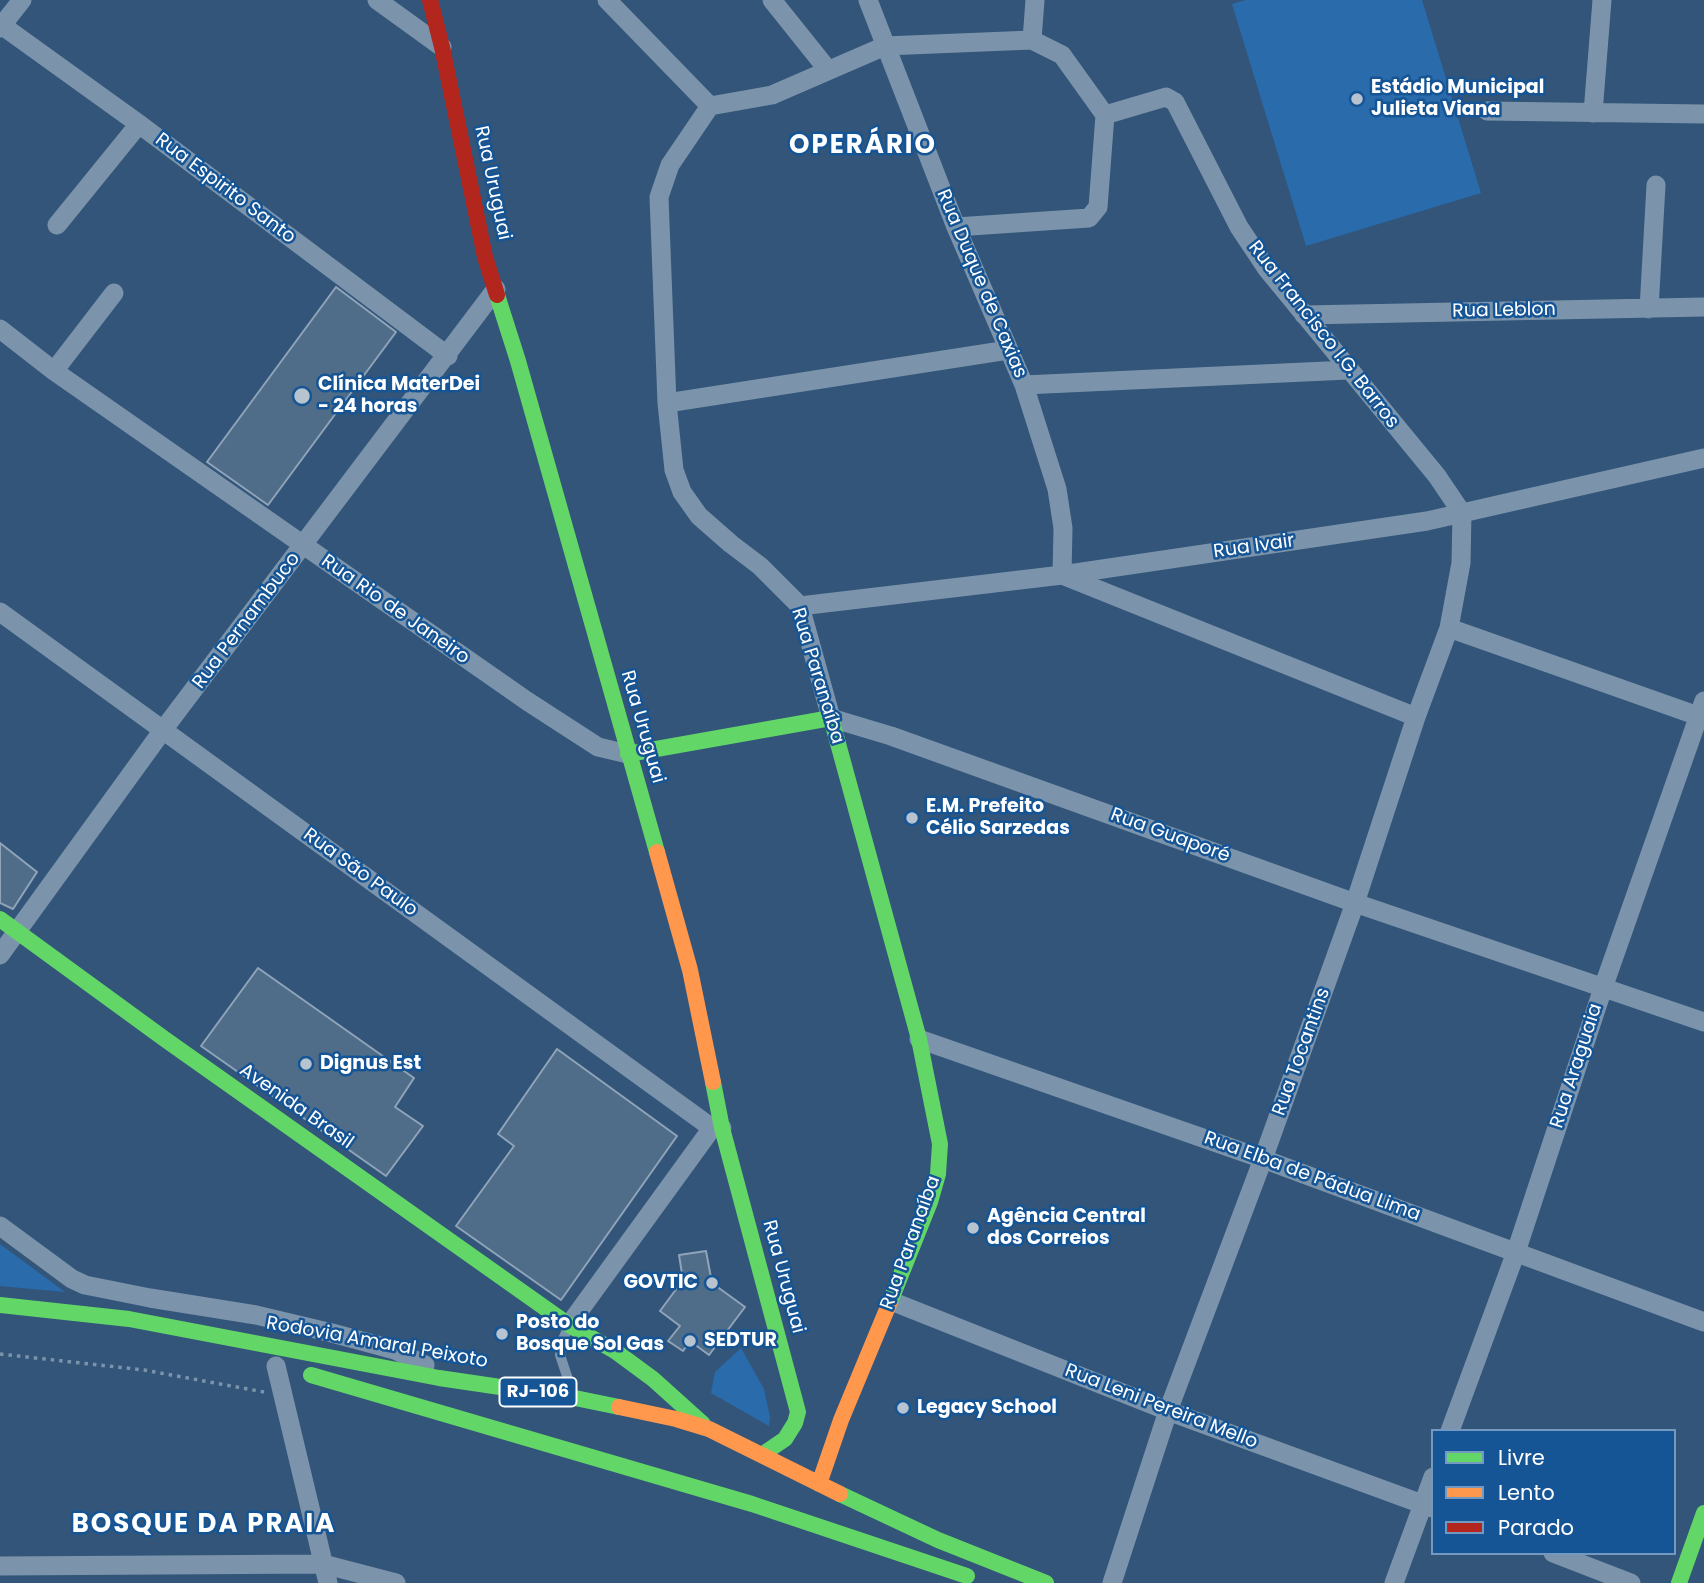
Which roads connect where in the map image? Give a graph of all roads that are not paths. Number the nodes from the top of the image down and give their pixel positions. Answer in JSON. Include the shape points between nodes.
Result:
{"nodes":[{"id":1,"x":22,"y":0,"type":"edge"},
{"id":2,"x":377,"y":0,"type":"edge"},
{"id":3,"x":430,"y":0,"type":"edge"},
{"id":4,"x":607,"y":0,"type":"edge"},
{"id":5,"x":772,"y":0,"type":"edge"},
{"id":6,"x":868,"y":0,"type":"edge"},
{"id":7,"x":1035,"y":0,"type":"edge"},
{"id":8,"x":1602,"y":0,"type":"edge"},
{"id":9,"x":1,"y":26,"type":"edge"},
{"id":10,"x":1032,"y":40,"type":"junction"},
{"id":11,"x":885,"y":46,"type":"junction"},
{"id":12,"x":442,"y":47,"type":"junction"},
{"id":13,"x":828,"y":70,"type":"junction"},
{"id":14,"x":710,"y":106,"type":"junction"},
{"id":15,"x":1488,"y":111,"type":"dead end"},
{"id":16,"x":1593,"y":113,"type":"junction"},
{"id":17,"x":1704,"y":114,"type":"edge"},
{"id":18,"x":1105,"y":115,"type":"junction"},
{"id":19,"x":139,"y":124,"type":"junction"},
{"id":20,"x":1656,"y":185,"type":"dead end"},
{"id":21,"x":57,"y":225,"type":"dead end"},
{"id":22,"x":956,"y":227,"type":"junction"},
{"id":23,"x":496,"y":289,"type":"junction"},
{"id":24,"x":114,"y":293,"type":"dead end"},
{"id":25,"x":1704,"y":307,"type":"edge"},
{"id":26,"x":1648,"y":309,"type":"junction"},
{"id":27,"x":1304,"y":315,"type":"junction"},
{"id":28,"x":0,"y":329,"type":"edge"},
{"id":29,"x":1008,"y":350,"type":"junction"},
{"id":30,"x":448,"y":356,"type":"junction"},
{"id":31,"x":1348,"y":370,"type":"junction"},
{"id":32,"x":54,"y":371,"type":"junction"},
{"id":33,"x":1024,"y":385,"type":"junction"},
{"id":34,"x":667,"y":403,"type":"junction"},
{"id":35,"x":1704,"y":458,"type":"edge"},
{"id":36,"x":1462,"y":513,"type":"junction"},
{"id":37,"x":304,"y":546,"type":"junction"},
{"id":38,"x":1062,"y":575,"type":"junction"},
{"id":39,"x":800,"y":606,"type":"junction"},
{"id":40,"x":0,"y":612,"type":"edge"},
{"id":41,"x":1449,"y":628,"type":"junction"},
{"id":42,"x":1702,"y":712,"type":"edge"},
{"id":43,"x":1416,"y":717,"type":"junction"},
{"id":44,"x":831,"y":718,"type":"junction"},
{"id":45,"x":163,"y":730,"type":"junction"},
{"id":46,"x":628,"y":754,"type":"junction"},
{"id":47,"x":1354,"y":904,"type":"junction"},
{"id":48,"x":0,"y":919,"type":"edge"},
{"id":49,"x":17,"y":932,"type":"junction"},
{"id":50,"x":0,"y":955,"type":"edge"},
{"id":51,"x":1602,"y":988,"type":"junction"},
{"id":52,"x":1704,"y":1022,"type":"edge"},
{"id":53,"x":919,"y":1039,"type":"junction"},
{"id":54,"x":717,"y":1128,"type":"junction"},
{"id":55,"x":1263,"y":1159,"type":"junction"},
{"id":56,"x":0,"y":1226,"type":"edge"},
{"id":57,"x":1516,"y":1252,"type":"junction"},
{"id":58,"x":891,"y":1301,"type":"junction"},
{"id":59,"x":0,"y":1305,"type":"edge"},
{"id":60,"x":1704,"y":1322,"type":"edge"},
{"id":61,"x":569,"y":1325,"type":"junction"},
{"id":62,"x":270,"y":1365,"type":"joint"},
{"id":63,"x":439,"y":1378,"type":"junction"},
{"id":64,"x":569,"y":1403,"type":"junction"},
{"id":65,"x":1168,"y":1411,"type":"junction"},
{"id":66,"x":798,"y":1412,"type":"junction"},
{"id":67,"x":841,"y":1420,"type":"junction"},
{"id":68,"x":556,"y":1427,"type":"dead end"},
{"id":69,"x":709,"y":1429,"type":"junction"},
{"id":70,"x":1451,"y":1429,"type":"edge"},
{"id":71,"x":763,"y":1454,"type":"junction"},
{"id":72,"x":584,"y":1456,"type":"junction"},
{"id":73,"x":1431,"y":1489,"type":"edge"},
{"id":74,"x":810,"y":1492,"type":"junction"},
{"id":75,"x":752,"y":1504,"type":"junction"},
{"id":76,"x":1428,"y":1506,"type":"edge"},
{"id":77,"x":1704,"y":1513,"type":"edge"},
{"id":78,"x":1558,"y":1555,"type":"edge"},
{"id":79,"x":0,"y":1566,"type":"edge"},
{"id":80,"x":325,"y":1574,"type":"edge"},
{"id":81,"x":396,"y":1583,"type":"edge"},
{"id":82,"x":986,"y":1583,"type":"edge"},
{"id":83,"x":1046,"y":1583,"type":"edge"},
{"id":84,"x":1112,"y":1583,"type":"edge"},
{"id":85,"x":1394,"y":1583,"type":"edge"},
{"id":86,"x":1631,"y":1583,"type":"edge"},
{"id":87,"x":1679,"y":1583,"type":"edge"}],
"edges":[{"from":1,"to":9,"type":"street"},
{"from":2,"to":12,"type":"street"},
{"from":3,"to":12,"type":"main road","name":"Rua Uruguai"},
{"from":4,"to":14,"type":"street"},
{"from":5,"to":13,"type":"street"},
{"from":6,"to":11,"type":"street","name":"Rua Duque de Caxias"},
{"from":7,"to":10,"type":"street"},
{"from":8,"to":16,"type":"street"},
{"from":9,"to":19,"type":"street","name":"Rua Espirito Santo"},
{"from":10,"to":11,"type":"street"},
{"from":10,"to":18,"type":"street","via":[[1062,55]]},
{"from":11,"to":13,"type":"street"},
{"from":11,"to":22,"type":"street","name":"Rua Duque de Caxias"},
{"from":12,"to":23,"type":"main road","name":"Rua Uruguai","via":[[485,257]]},
{"from":13,"to":14,"type":"street","via":[[772,95]]},
{"from":14,"to":34,"type":"street","name":"Rua Paranaíba","via":[[670,165],[659,197]]},
{"from":15,"to":16,"type":"street"},
{"from":16,"to":17,"type":"street"},
{"from":18,"to":22,"type":"street","via":[[1098,207],[1089,218]]},
{"from":18,"to":27,"type":"street","name":"Rua Francisco I.G. Barros","via":[[1166,97],[1175,102],[1239,227]]},
{"from":19,"to":21,"type":"street"},
{"from":19,"to":30,"type":"street","name":"Rua Espirito Santo"},
{"from":20,"to":26,"type":"street"},
{"from":22,"to":29,"type":"street","name":"Rua Duque de Caxias"},
{"from":23,"to":30,"type":"street","name":"Rua Pernambuco"},
{"from":23,"to":46,"type":"main road","name":"Rua Uruguai"},
{"from":24,"to":32,"type":"street"},
{"from":25,"to":26,"type":"street","name":"Rua Leblon"},
{"from":26,"to":27,"type":"street","name":"Rua Leblon"},
{"from":27,"to":31,"type":"street","name":"Rua Francisco I.G. Barros"},
{"from":28,"to":32,"type":"street","name":"Rua Rio de Janeiro"},
{"from":29,"to":33,"type":"street","name":"Rua Duque de Caxias"},
{"from":29,"to":34,"type":"street"},
{"from":30,"to":37,"type":"street","name":"Rua Pernambuco"},
{"from":31,"to":33,"type":"street"},
{"from":31,"to":36,"type":"street","name":"Rua Francisco I.G. Barros","via":[[1437,476]]},
{"from":32,"to":37,"type":"street","name":"Rua Rio de Janeiro"},
{"from":33,"to":38,"type":"street","name":"Rua Duque de Caxias","via":[[1057,489],[1063,528]]},
{"from":34,"to":39,"type":"street","name":"Rua Paranaíba","via":[[674,470],[682,492],[699,516]]},
{"from":35,"to":36,"type":"street","name":"Rua Ivair"},
{"from":36,"to":38,"type":"street","name":"Rua Ivair","via":[[1427,522]]},
{"from":36,"to":41,"type":"street","name":"Rua Tocantins","via":[[1461,563]]},
{"from":37,"to":45,"type":"street","name":"Rua Pernambuco"},
{"from":37,"to":46,"type":"street","name":"Rua Rio de Janeiro","via":[[598,747]]},
{"from":38,"to":39,"type":"street","name":"Rua Ivair"},
{"from":38,"to":43,"type":"street"},
{"from":39,"to":44,"type":"street","name":"Rua Paranaíba"},
{"from":40,"to":45,"type":"street","name":"Rua São Paulo"},
{"from":41,"to":42,"type":"street"},
{"from":41,"to":43,"type":"street","name":"Rua Tocantins"},
{"from":42,"to":51,"type":"street","name":"Rua Araguaia"},
{"from":43,"to":47,"type":"street","name":"Rua Tocantins"},
{"from":44,"to":46,"type":"main road","name":"Rua Guaporé"},
{"from":44,"to":47,"type":"street","name":"Rua Guaporé"},
{"from":44,"to":53,"type":"main road","name":"Rua Paranaíba"},
{"from":45,"to":49,"type":"street","name":"Rua Pernambuco"},
{"from":45,"to":54,"type":"street","name":"Rua São Paulo"},
{"from":46,"to":54,"type":"main road","name":"Rua Uruguai","via":[[690,970]]},
{"from":47,"to":51,"type":"street","name":"Rua Guaporé"},
{"from":47,"to":55,"type":"street","name":"Rua Tocantins"},
{"from":48,"to":49,"type":"main road","name":"Avenida Brasil"},
{"from":49,"to":50,"type":"street","name":"Rua Pernambuco"},
{"from":49,"to":61,"type":"main road","name":"Avenida Brasil"},
{"from":51,"to":52,"type":"street","name":"Rua Guaporé"},
{"from":51,"to":57,"type":"street","name":"Rua Araguaia"},
{"from":53,"to":55,"type":"street","name":"Rua Elba de Pádua Lima"},
{"from":53,"to":58,"type":"main road","name":"Rua Paranaíba","via":[[940,1144],[938,1174]]},
{"from":54,"to":61,"type":"street"},
{"from":54,"to":66,"type":"main road","name":"Rua Uruguai"},
{"from":55,"to":57,"type":"street","name":"Rua Elba de Pádua Lima"},
{"from":55,"to":65,"type":"street","name":"Rua Tocantins"},
{"from":56,"to":63,"type":"street","via":[[72,1279],[102,1290],[256,1315],[345,1336],[406,1355]]},
{"from":57,"to":60,"type":"street","name":"Rua Elba de Pádua Lima"},
{"from":57,"to":70,"type":"street","name":"Rua Araguaia"},
{"from":58,"to":65,"type":"street","name":"Rua Leni Pereira Mello"},
{"from":58,"to":67,"type":"main road","name":"Rua Paranaíba"},
{"from":59,"to":63,"type":"main road","name":"Rodovia Amaral Peixoto","number":"RJ-106","via":[[129,1319]]},
{"from":61,"to":64,"type":"lane","via":[[560,1355]]},
{"from":61,"to":69,"type":"main road","name":"Avenida Brasil","via":[[634,1365]]},
{"from":62,"to":72,"type":"main road","number":"RJ-106"},
{"from":62,"to":80,"type":"street"},
{"from":63,"to":64,"type":"main road","name":"Rodovia Amaral Peixoto","number":"RJ-106"},
{"from":64,"to":69,"type":"main road","name":"Rodovia Amaral Peixoto","number":"RJ-106","via":[[676,1419]]},
{"from":65,"to":76,"type":"street","name":"Rua Leni Pereira Mello"},
{"from":65,"to":84,"type":"street","name":"Rua Tocantins"},
{"from":66,"to":67,"type":"main road","via":[[817,1425]]},
{"from":66,"to":71,"type":"main road","via":[[785,1439]]},
{"from":67,"to":74,"type":"main road","name":"Rua Paranaíba"},
{"from":68,"to":72,"type":"main road","via":[[565,1444]]},
{"from":69,"to":71,"type":"main road","name":"Rodovia Amaral Peixoto","number":"RJ-106"},
{"from":71,"to":74,"type":"main road","name":"Rodovia Amaral Peixoto","number":"RJ-106"},
{"from":72,"to":75,"type":"main road","number":"RJ-106"},
{"from":73,"to":76,"type":"street"},
{"from":74,"to":75,"type":"main road","via":[[784,1506]]},
{"from":74,"to":83,"type":"main road","name":"Rodovia Amaral Peixoto","number":"RJ-106"},
{"from":75,"to":82,"type":"main road","number":"RJ-106"},
{"from":76,"to":85,"type":"street"},
{"from":77,"to":87,"type":"main road"},
{"from":78,"to":86,"type":"street"},
{"from":79,"to":80,"type":"street"},
{"from":80,"to":81,"type":"street"}]}
